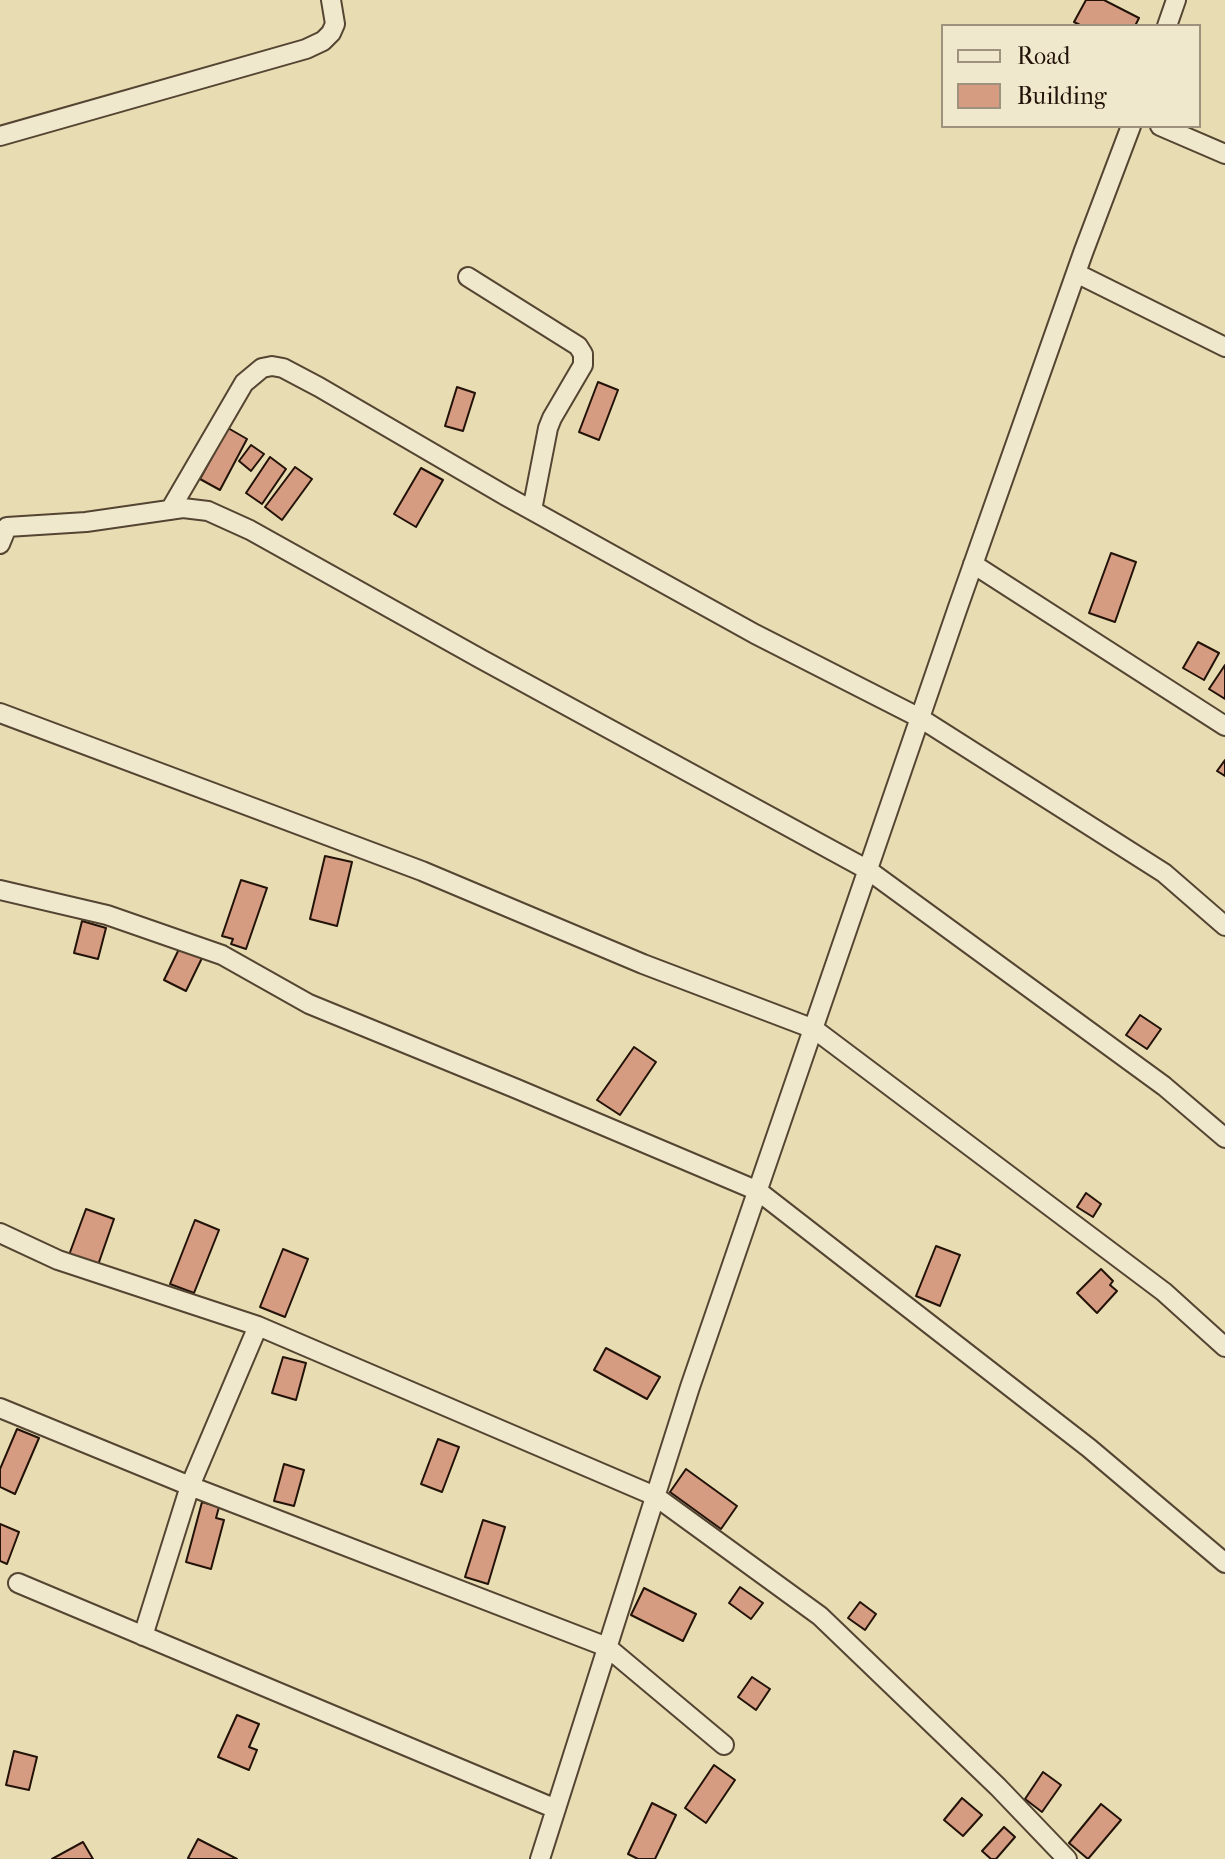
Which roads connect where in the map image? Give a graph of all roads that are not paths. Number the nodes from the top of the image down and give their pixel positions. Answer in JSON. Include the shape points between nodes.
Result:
{"nodes":[{"id":1,"x":331,"y":0,"type":"edge"},
{"id":2,"x":1176,"y":0,"type":"edge"},
{"id":3,"x":1168,"y":24,"type":"edge"},
{"id":4,"x":1130,"y":128,"type":"edge"},
{"id":5,"x":1165,"y":128,"type":"edge"},
{"id":6,"x":0,"y":136,"type":"edge"},
{"id":7,"x":1225,"y":154,"type":"edge"},
{"id":8,"x":1076,"y":273,"type":"junction"},
{"id":9,"x":468,"y":277,"type":"dead end"},
{"id":10,"x":1225,"y":347,"type":"edge"},
{"id":11,"x":170,"y":510,"type":"junction"},
{"id":12,"x":532,"y":510,"type":"junction"},
{"id":13,"x":2,"y":533,"type":"edge"},
{"id":14,"x":973,"y":564,"type":"junction"},
{"id":15,"x":0,"y":713,"type":"edge"},
{"id":16,"x":920,"y":718,"type":"junction"},
{"id":17,"x":1225,"y":726,"type":"edge"},
{"id":18,"x":868,"y":870,"type":"junction"},
{"id":19,"x":0,"y":890,"type":"edge"},
{"id":20,"x":1225,"y":926,"type":"edge"},
{"id":21,"x":814,"y":1029,"type":"junction"},
{"id":22,"x":1225,"y":1138,"type":"edge"},
{"id":23,"x":758,"y":1191,"type":"junction"},
{"id":24,"x":0,"y":1233,"type":"edge"},
{"id":25,"x":258,"y":1326,"type":"junction"},
{"id":26,"x":1225,"y":1347,"type":"edge"},
{"id":27,"x":0,"y":1408,"type":"edge"},
{"id":28,"x":190,"y":1486,"type":"junction"},
{"id":29,"x":655,"y":1496,"type":"junction"},
{"id":30,"x":1225,"y":1563,"type":"edge"},
{"id":31,"x":18,"y":1583,"type":"dead end"},
{"id":32,"x":143,"y":1636,"type":"junction"},
{"id":33,"x":607,"y":1647,"type":"junction"},
{"id":34,"x":724,"y":1745,"type":"dead end"},
{"id":35,"x":556,"y":1809,"type":"junction"},
{"id":36,"x":540,"y":1859,"type":"edge"},
{"id":37,"x":1067,"y":1859,"type":"edge"}],
"edges":[{"from":1,"to":6,"type":"street","via":[[331,33],[306,49]]},
{"from":2,"to":3,"type":"street"},
{"from":4,"to":8,"type":"street"},
{"from":5,"to":7,"type":"street"},
{"from":8,"to":10,"type":"street"},
{"from":8,"to":14,"type":"street"},
{"from":9,"to":12,"type":"street","via":[[583,354],[583,365],[548,428]]},
{"from":11,"to":12,"type":"street","via":[[244,383],[272,366],[319,387]]},
{"from":11,"to":13,"type":"street"},
{"from":11,"to":18,"type":"street","via":[[208,511],[250,530]]},
{"from":12,"to":16,"type":"street"},
{"from":14,"to":16,"type":"street"},
{"from":14,"to":17,"type":"street"},
{"from":15,"to":21,"type":"street","via":[[422,871]]},
{"from":16,"to":18,"type":"street"},
{"from":16,"to":20,"type":"street","via":[[1164,873]]},
{"from":18,"to":21,"type":"street"},
{"from":18,"to":22,"type":"street","via":[[1164,1086]]},
{"from":19,"to":23,"type":"street","via":[[107,915],[222,955],[309,1004]]},
{"from":21,"to":23,"type":"street"},
{"from":21,"to":26,"type":"street","via":[[1164,1292]]},
{"from":23,"to":29,"type":"street"},
{"from":23,"to":30,"type":"street","via":[[1089,1448]]},
{"from":24,"to":25,"type":"street","via":[[58,1260]]},
{"from":25,"to":28,"type":"street"},
{"from":25,"to":29,"type":"street"},
{"from":27,"to":28,"type":"street"},
{"from":28,"to":32,"type":"street"},
{"from":28,"to":33,"type":"street"},
{"from":29,"to":33,"type":"street"},
{"from":29,"to":37,"type":"street","via":[[820,1616]]},
{"from":31,"to":32,"type":"street"},
{"from":32,"to":35,"type":"street"},
{"from":33,"to":34,"type":"street"},
{"from":33,"to":35,"type":"street"},
{"from":35,"to":36,"type":"street"}]}
